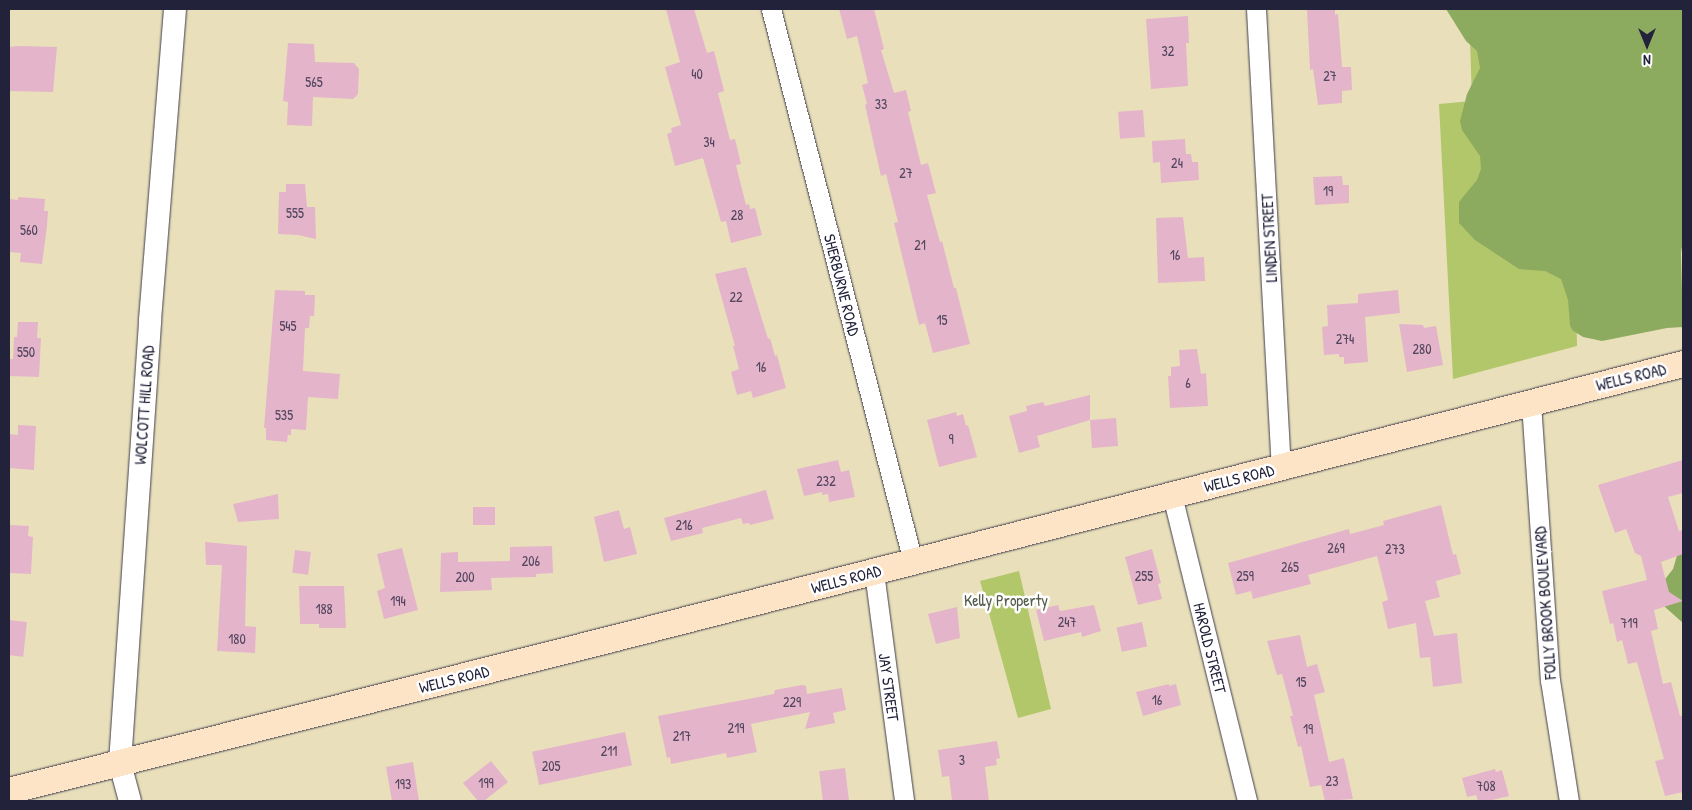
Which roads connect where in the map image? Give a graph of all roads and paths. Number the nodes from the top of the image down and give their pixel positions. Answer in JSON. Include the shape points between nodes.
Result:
{"nodes":[{"id":1,"x":175,"y":9,"type":"edge"},
{"id":2,"x":771,"y":9,"type":"edge"},
{"id":3,"x":1256,"y":9,"type":"edge"},
{"id":4,"x":1683,"y":364,"type":"edge"},
{"id":5,"x":1531,"y":403,"type":"junction"},
{"id":6,"x":1281,"y":467,"type":"junction"},
{"id":7,"x":1172,"y":495,"type":"junction"},
{"id":8,"x":913,"y":562,"type":"junction"},
{"id":9,"x":874,"y":572,"type":"junction"},
{"id":10,"x":120,"y":763,"type":"junction"},
{"id":11,"x":9,"y":791,"type":"edge"},
{"id":12,"x":130,"y":801,"type":"edge"},
{"id":13,"x":904,"y":801,"type":"edge"},
{"id":14,"x":1247,"y":801,"type":"edge"},
{"id":15,"x":1569,"y":801,"type":"edge"}],
"edges":[{"from":1,"to":10,"type":"street","name":"WOLCOTT HILL ROAD","via":[[149,330]]},
{"from":2,"to":8,"type":"street","name":"SHERBURNE ROAD"},
{"from":3,"to":6,"type":"street","name":"LINDEN STREET"},
{"from":4,"to":5,"type":"main road","name":"WELLS ROAD"},
{"from":5,"to":6,"type":"main road","name":"WELLS ROAD"},
{"from":5,"to":15,"type":"street","name":"FOLLY BROOK BOULEVARD","via":[[1550,680]]},
{"from":6,"to":7,"type":"main road","name":"WELLS ROAD"},
{"from":7,"to":8,"type":"main road","name":"WELLS ROAD"},
{"from":7,"to":14,"type":"street","name":"HAROLD STREET"},
{"from":8,"to":9,"type":"main road","name":"WELLS ROAD"},
{"from":9,"to":10,"type":"main road","name":"WELLS ROAD"},
{"from":9,"to":13,"type":"street","name":"JAY STREET"},
{"from":10,"to":11,"type":"main road","name":"WELLS ROAD"},
{"from":10,"to":12,"type":"street","name":"WOLCOTT HILL ROAD"}]}
